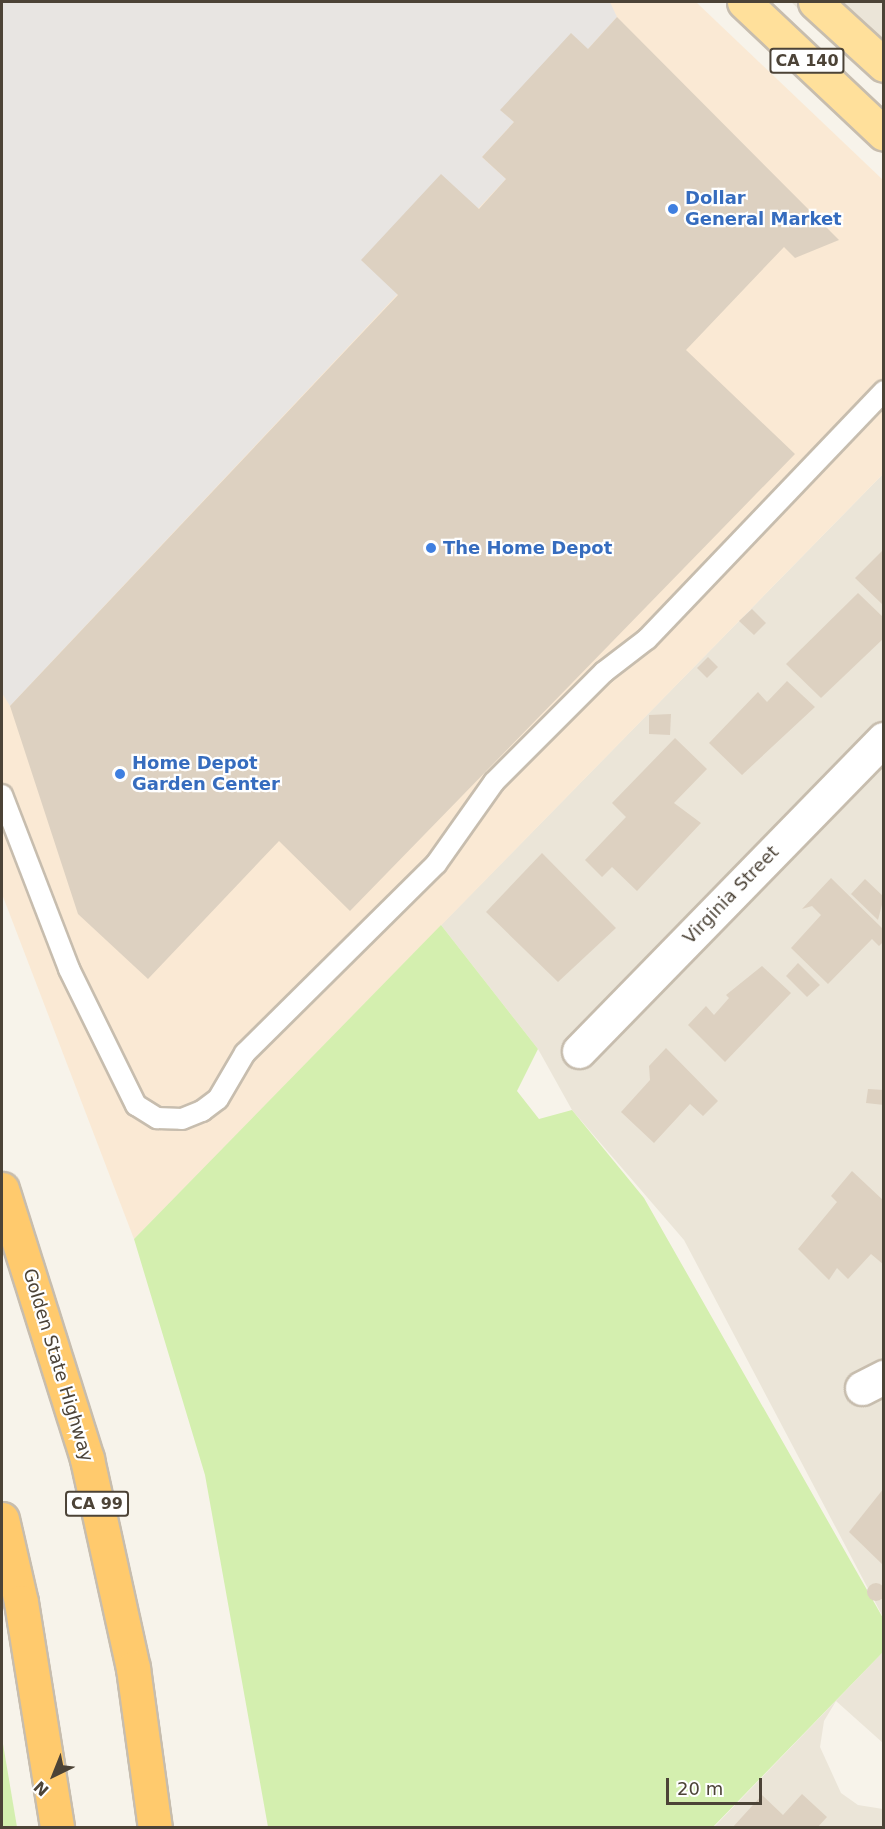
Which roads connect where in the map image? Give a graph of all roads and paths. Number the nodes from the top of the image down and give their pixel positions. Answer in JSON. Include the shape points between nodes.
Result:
{"nodes":[{"id":1,"x":744,"y":2,"type":"edge"},
{"id":2,"x":815,"y":2,"type":"edge"},
{"id":3,"x":884,"y":65,"type":"edge"},
{"id":4,"x":884,"y":134,"type":"edge"},
{"id":5,"x":884,"y":391,"type":"edge"},
{"id":6,"x":884,"y":739,"type":"edge"},
{"id":7,"x":2,"y":795,"type":"edge"},
{"id":8,"x":579,"y":1051,"type":"dead end"},
{"id":9,"x":2,"y":1189,"type":"edge"},
{"id":10,"x":2,"y":1519,"type":"edge"},
{"id":11,"x":57,"y":1827,"type":"edge"},
{"id":12,"x":155,"y":1827,"type":"edge"}],
"edges":[{"from":1,"to":4,"type":"main road","number":"CA 140"},
{"from":2,"to":3,"type":"main road","number":"CA 140"},
{"from":5,"to":7,"type":"lane","via":[[647,639],[604,672],[494,782],[436,864],[245,1053],[218,1099],[202,1111],[182,1119],[157,1118],[136,1105],[69,969]]},
{"from":6,"to":8,"type":"street","name":"Virginia Street"},
{"from":9,"to":12,"type":"highway","name":"Golden State Highway","number":"CA 99","via":[[87,1459],[133,1668]]},
{"from":10,"to":11,"type":"highway","via":[[21,1602]]}]}
